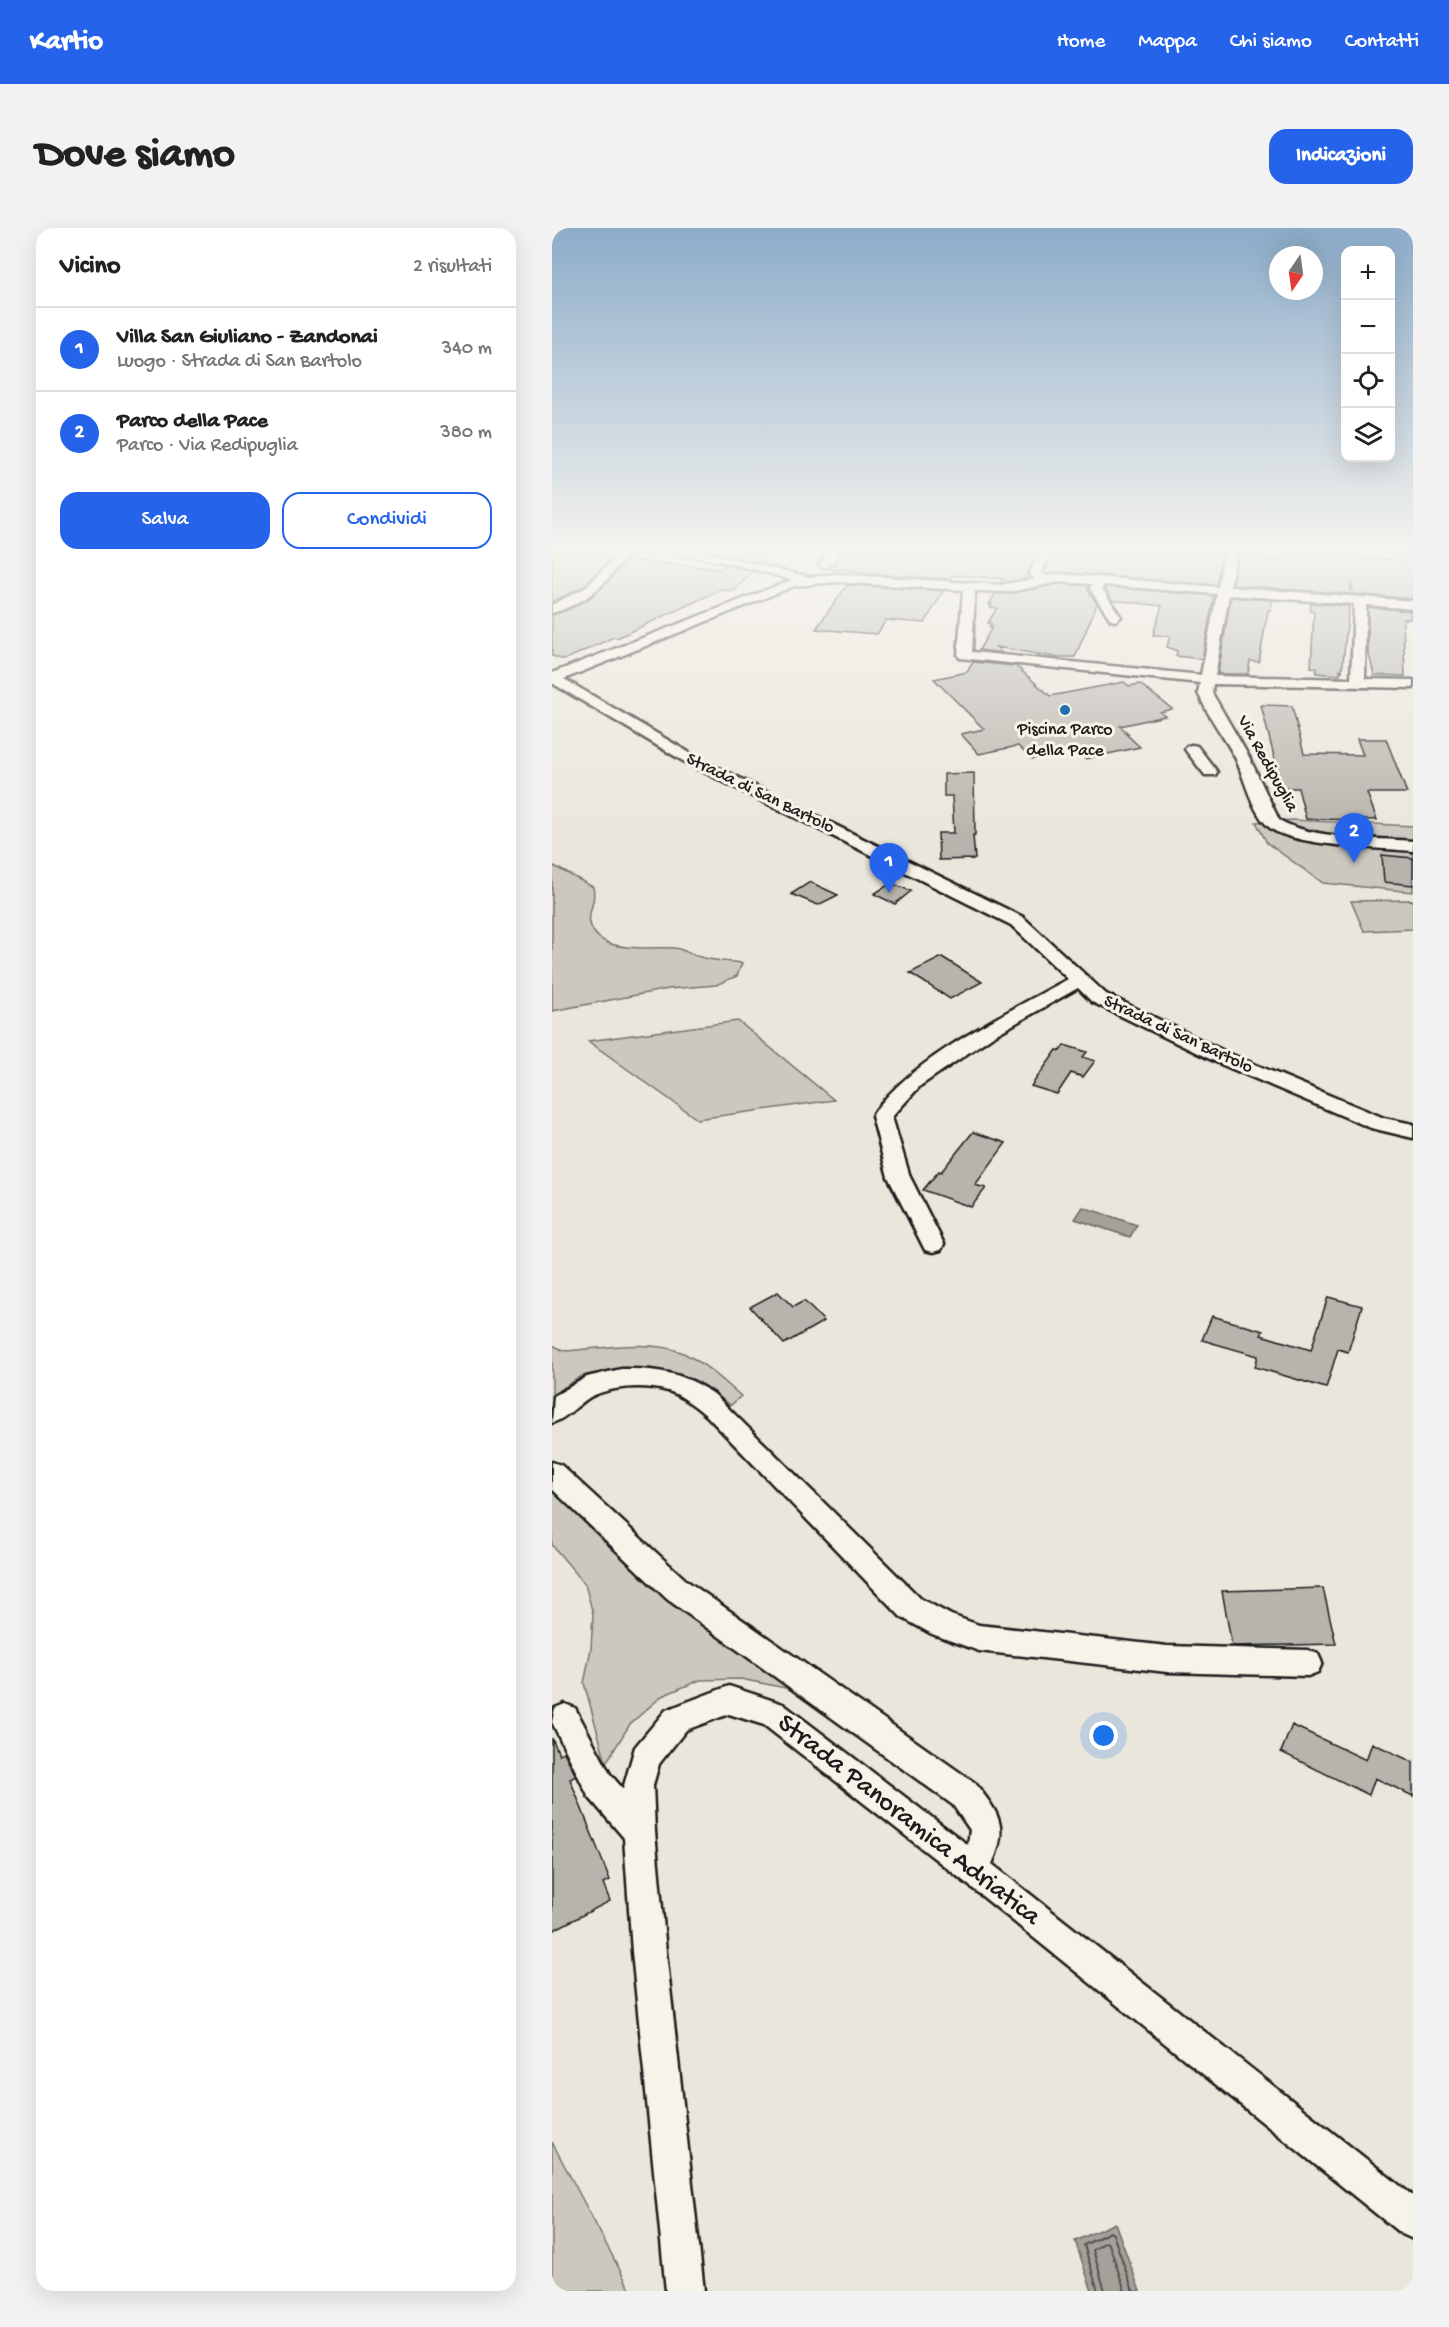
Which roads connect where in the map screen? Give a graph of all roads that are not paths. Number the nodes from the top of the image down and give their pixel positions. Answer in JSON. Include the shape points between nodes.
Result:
{"nodes":[{"id":1,"x":637,"y":644,"type":"edge"},
{"id":2,"x":966,"y":644,"type":"edge"},
{"id":3,"x":1212,"y":644,"type":"edge"},
{"id":4,"x":1359,"y":644,"type":"edge"},
{"id":5,"x":553,"y":678,"type":"edge"},
{"id":6,"x":1206,"y":680,"type":"junction"},
{"id":7,"x":1358,"y":683,"type":"junction"},
{"id":8,"x":1413,"y":684,"type":"edge"},
{"id":9,"x":1192,"y":748,"type":"dead end"},
{"id":10,"x":1210,"y":772,"type":"dead end"},
{"id":11,"x":1413,"y":846,"type":"edge"},
{"id":12,"x":1080,"y":980,"type":"junction"},
{"id":13,"x":1413,"y":1131,"type":"edge"},
{"id":14,"x":933,"y":1244,"type":"dead end"},
{"id":15,"x":552,"y":1413,"type":"edge"},
{"id":16,"x":552,"y":1473,"type":"edge"},
{"id":17,"x":1308,"y":1663,"type":"dead end"},
{"id":18,"x":565,"y":1718,"type":"dead end"},
{"id":19,"x":639,"y":1832,"type":"junction"},
{"id":20,"x":972,"y":1868,"type":"junction"},
{"id":21,"x":1413,"y":2220,"type":"edge"},
{"id":22,"x":686,"y":2291,"type":"edge"}],
"edges":[{"from":1,"to":5,"type":"street"},
{"from":2,"to":6,"type":"street","via":[[965,655]]},
{"from":3,"to":6,"type":"street","name":"Via Redipuglia"},
{"from":4,"to":7,"type":"street"},
{"from":5,"to":12,"type":"street","name":"Strada di San Bartolo","via":[[695,762],[1017,921]]},
{"from":6,"to":7,"type":"street"},
{"from":6,"to":11,"type":"street","name":"Via Redipuglia","via":[[1208,702],[1234,741],[1273,823],[1282,830],[1308,835]]},
{"from":7,"to":8,"type":"street"},
{"from":9,"to":10,"type":"street"},
{"from":12,"to":13,"type":"street","name":"Strada di San Bartolo","via":[[1099,998],[1223,1058],[1378,1124]]},
{"from":12,"to":14,"type":"street","via":[[986,1032],[940,1063],[913,1082],[882,1116],[899,1177]]},
{"from":15,"to":17,"type":"street","via":[[566,1398],[595,1382],[629,1377],[671,1382],[697,1394],[911,1608],[942,1625],[979,1638],[1167,1659]]},
{"from":16,"to":20,"type":"street","via":[[677,1590],[964,1794],[985,1822],[987,1844]]},
{"from":18,"to":19,"type":"street","via":[[599,1785]]},
{"from":19,"to":20,"type":"street","name":"Strada Panoramica Adriatica","via":[[638,1785],[646,1757],[676,1720],[729,1700],[773,1714]]},
{"from":19,"to":22,"type":"street","name":"Strada Panoramica Adriatica"},
{"from":20,"to":21,"type":"street","name":"Strada Panoramica Adriatica"}]}
